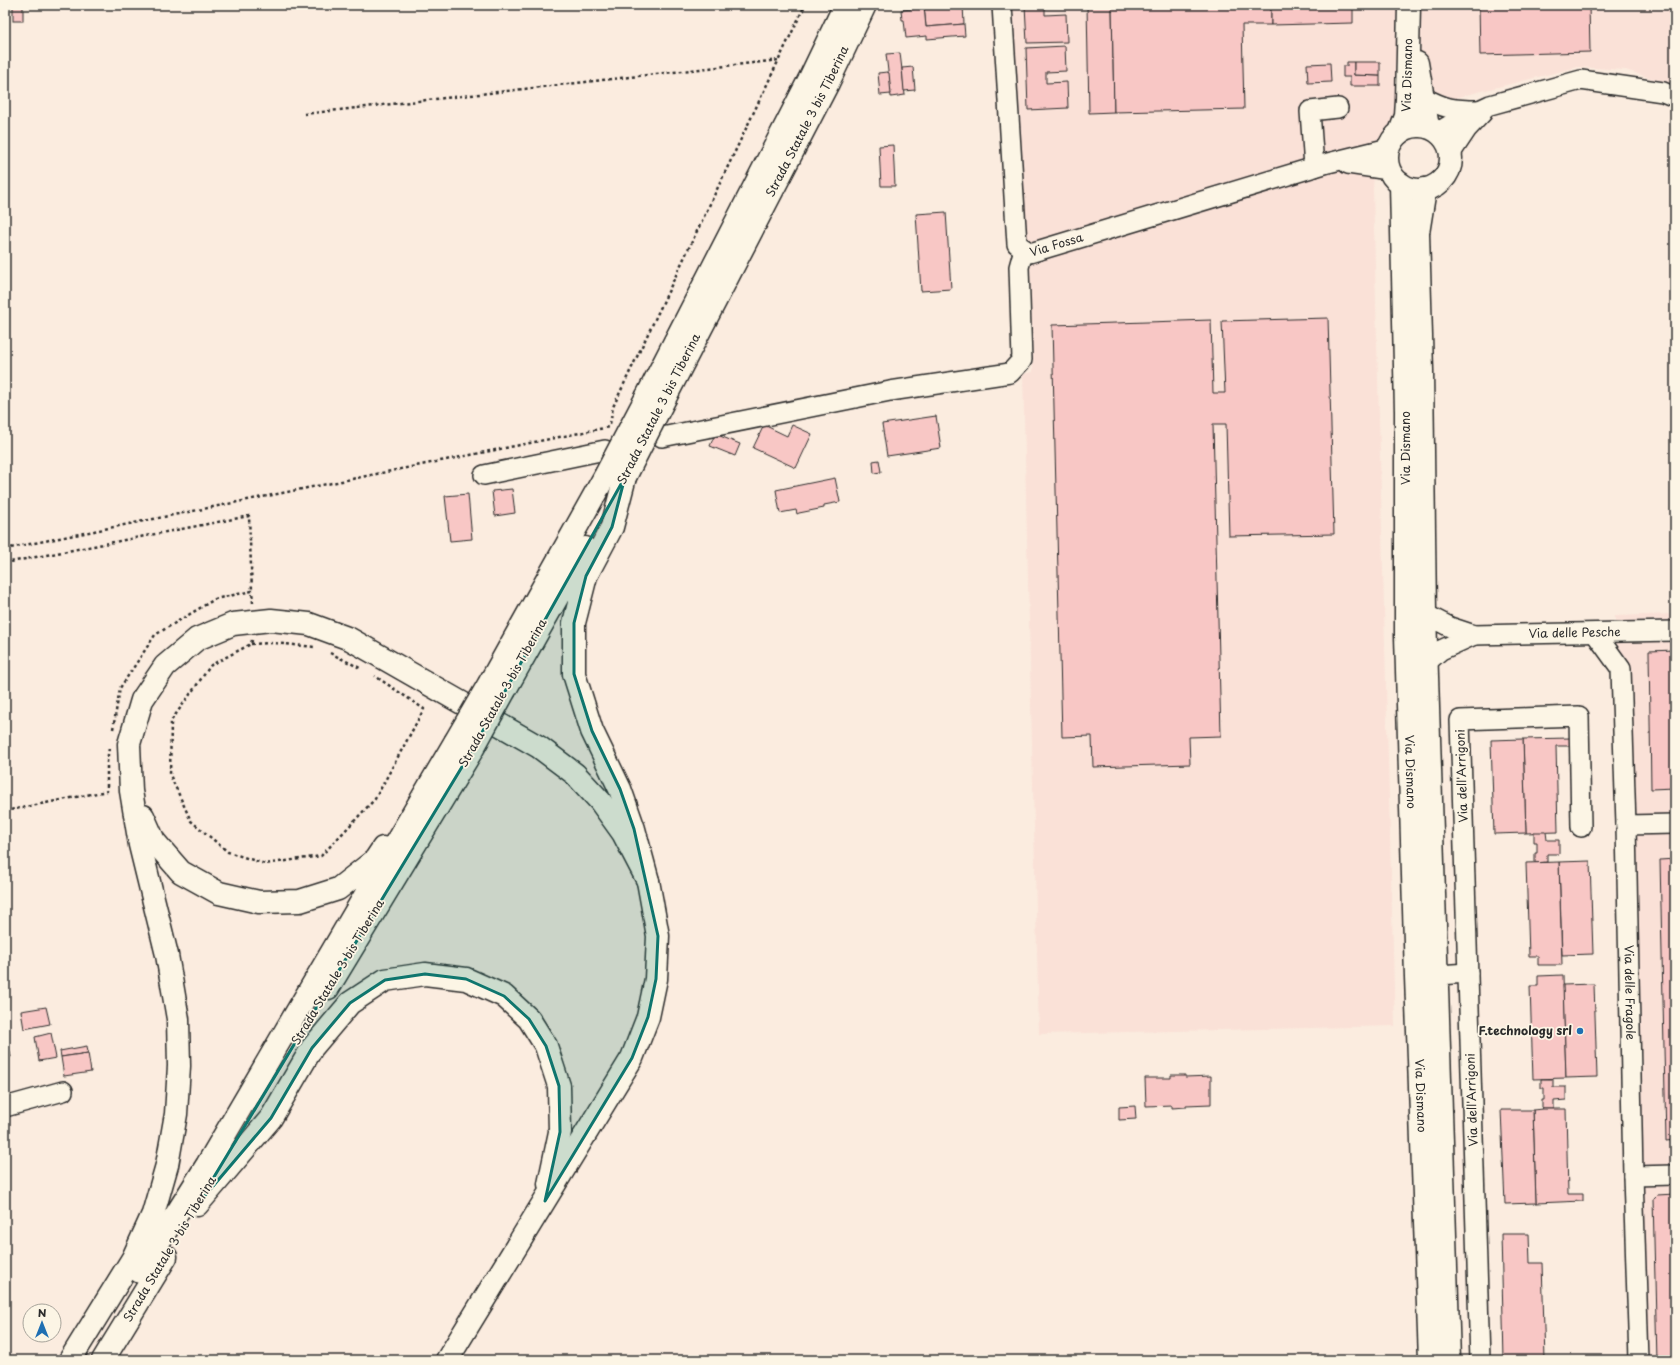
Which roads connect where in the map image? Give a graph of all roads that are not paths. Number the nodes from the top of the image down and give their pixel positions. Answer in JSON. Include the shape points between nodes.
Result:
{"nodes":[{"id":1,"x":845,"y":5,"type":"edge"},
{"id":2,"x":865,"y":5,"type":"edge"},
{"id":3,"x":1002,"y":5,"type":"edge"},
{"id":4,"x":1409,"y":11,"type":"edge"},
{"id":5,"x":1423,"y":96,"type":"junction"},
{"id":6,"x":1675,"y":97,"type":"edge"},
{"id":7,"x":1484,"y":107,"type":"junction"},
{"id":8,"x":1338,"y":108,"type":"dead end"},
{"id":9,"x":1433,"y":130,"type":"junction"},
{"id":10,"x":1451,"y":153,"type":"junction"},
{"id":11,"x":1395,"y":159,"type":"junction"},
{"id":12,"x":1321,"y":165,"type":"junction"},
{"id":13,"x":1425,"y":190,"type":"junction"},
{"id":14,"x":1024,"y":249,"type":"junction"},
{"id":15,"x":656,"y":396,"type":"junction"},
{"id":16,"x":662,"y":437,"type":"dead end"},
{"id":17,"x":605,"y":450,"type":"road end"},
{"id":18,"x":484,"y":475,"type":"dead end"},
{"id":19,"x":615,"y":477,"type":"junction"},
{"id":20,"x":1425,"y":614,"type":"junction"},
{"id":21,"x":1675,"y":631,"type":"edge"},
{"id":22,"x":1595,"y":633,"type":"junction"},
{"id":23,"x":1474,"y":635,"type":"junction"},
{"id":24,"x":1427,"y":662,"type":"junction"},
{"id":25,"x":463,"y":747,"type":"junction"},
{"id":26,"x":131,"y":791,"type":"junction"},
{"id":27,"x":1675,"y":824,"type":"edge"},
{"id":28,"x":1626,"y":825,"type":"junction"},
{"id":29,"x":1580,"y":827,"type":"dead end"},
{"id":30,"x":648,"y":881,"type":"junction"},
{"id":31,"x":1468,"y":973,"type":"junction"},
{"id":32,"x":1437,"y":975,"type":"junction"},
{"id":33,"x":1416,"y":976,"type":"junction"},
{"id":34,"x":63,"y":1091,"type":"dead end"},
{"id":35,"x":5,"y":1107,"type":"edge"},
{"id":36,"x":1675,"y":1175,"type":"edge"},
{"id":37,"x":1633,"y":1176,"type":"junction"},
{"id":38,"x":545,"y":1201,"type":"junction"},
{"id":39,"x":197,"y":1205,"type":"junction"},
{"id":40,"x":448,"y":1357,"type":"edge"},
{"id":41,"x":70,"y":1360,"type":"edge"},
{"id":42,"x":84,"y":1360,"type":"edge"},
{"id":43,"x":103,"y":1360,"type":"edge"},
{"id":44,"x":1430,"y":1360,"type":"edge"},
{"id":45,"x":1449,"y":1360,"type":"edge"},
{"id":46,"x":1480,"y":1360,"type":"edge"},
{"id":47,"x":1639,"y":1360,"type":"edge"}],
"edges":[{"from":1,"to":15,"type":"main road","name":"Strada Statale 3 bis Tiberina"},
{"from":2,"to":15,"type":"main road","name":"Strada Statale 3 bis Tiberina","via":[[828,82]]},
{"from":3,"to":14,"type":"street","name":"Via Fossa","via":[[1017,244]]},
{"from":4,"to":5,"type":"main road","name":"Via Dismano"},
{"from":4,"to":11,"type":"main road","name":"Via Dismano","via":[[1406,116]]},
{"from":5,"to":7,"type":"street","via":[[1439,106],[1454,110]]},
{"from":5,"to":9,"type":"main road","name":"Via Dismano"},
{"from":6,"to":7,"type":"street","via":[[1663,92],[1581,80]]},
{"from":7,"to":9,"type":"street"},
{"from":7,"to":10,"type":"street"},
{"from":8,"to":12,"type":"street","via":[[1310,111]]},
{"from":9,"to":10,"type":"main road","via":[[1448,145]]},
{"from":9,"to":11,"type":"main road","via":[[1418,126],[1409,128]]},
{"from":10,"to":13,"type":"main road","via":[[1448,172],[1442,180]]},
{"from":11,"to":12,"type":"street","name":"Via Fossa"},
{"from":11,"to":13,"type":"main road","via":[[1416,190]]},
{"from":11,"to":33,"type":"main road","name":"Via Dismano","via":[[1406,411],[1406,636]]},
{"from":12,"to":14,"type":"street","name":"Via Fossa","via":[[1030,253]]},
{"from":13,"to":20,"type":"main road","name":"Via Dismano","via":[[1418,233]]},
{"from":14,"to":16,"type":"street","via":[[1019,267],[1022,360],[1010,373],[890,391]]},
{"from":15,"to":19,"type":"main road","name":"Strada Statale 3 bis Tiberina","bridge":true},
{"from":17,"to":18,"type":"street"},
{"from":19,"to":25,"type":"main road","name":"Strada Statale 3 bis Tiberina","bridge":true},
{"from":19,"to":30,"type":"main road","via":[[612,527],[586,576],[574,623],[574,674],[592,731],[620,789]]},
{"from":20,"to":23,"type":"street","name":"Via delle Pesche","via":[[1450,627]]},
{"from":20,"to":24,"type":"main road","name":"Via Dismano"},
{"from":21,"to":22,"type":"street","name":"Via delle Pesche"},
{"from":22,"to":23,"type":"street","name":"Via delle Pesche"},
{"from":22,"to":28,"type":"street","name":"Via delle Fragole","via":[[1621,669]]},
{"from":23,"to":24,"type":"street","name":"Via delle Pesche","via":[[1441,650]]},
{"from":24,"to":32,"type":"main road","name":"Via Dismano"},
{"from":25,"to":26,"type":"main road","via":[[375,860],[338,889],[300,901],[259,902],[219,893],[182,872],[154,841]]},
{"from":25,"to":39,"type":"main road","name":"Strada Statale 3 bis Tiberina"},
{"from":25,"to":42,"type":"main road","name":"Strada Statale 3 bis Tiberina","via":[[207,1165]]},
{"from":26,"to":30,"type":"main road","via":[[128,744],[142,700],[165,666],[197,640],[233,624],[271,620],[309,624],[350,639],[540,747],[575,774],[600,801],[623,833]]},
{"from":26,"to":41,"type":"main road","via":[[140,845],[167,955],[178,1019],[176,1114],[167,1165],[153,1214],[133,1258]]},
{"from":27,"to":28,"type":"street"},
{"from":28,"to":37,"type":"street","name":"Via delle Fragole"},
{"from":29,"to":31,"type":"street","name":"Via dell'Arrigoni","via":[[1579,716],[1460,720]]},
{"from":30,"to":38,"type":"main road","via":[[658,936],[656,979],[648,1017],[632,1058]]},
{"from":31,"to":32,"type":"street"},
{"from":31,"to":46,"type":"street","name":"Via dell'Arrigoni"},
{"from":32,"to":33,"type":"street"},
{"from":32,"to":45,"type":"main road","name":"Via Dismano"},
{"from":33,"to":44,"type":"main road","name":"Via Dismano"},
{"from":34,"to":35,"type":"street"},
{"from":36,"to":37,"type":"street"},
{"from":37,"to":47,"type":"street","name":"Via delle Fragole"},
{"from":38,"to":39,"type":"main road","via":[[560,1132],[559,1086],[546,1046],[529,1019],[504,996],[466,979],[425,974],[385,980],[350,1003],[312,1048],[271,1118]]},
{"from":38,"to":40,"type":"main road"},
{"from":39,"to":43,"type":"main road","name":"Strada Statale 3 bis Tiberina"}]}
